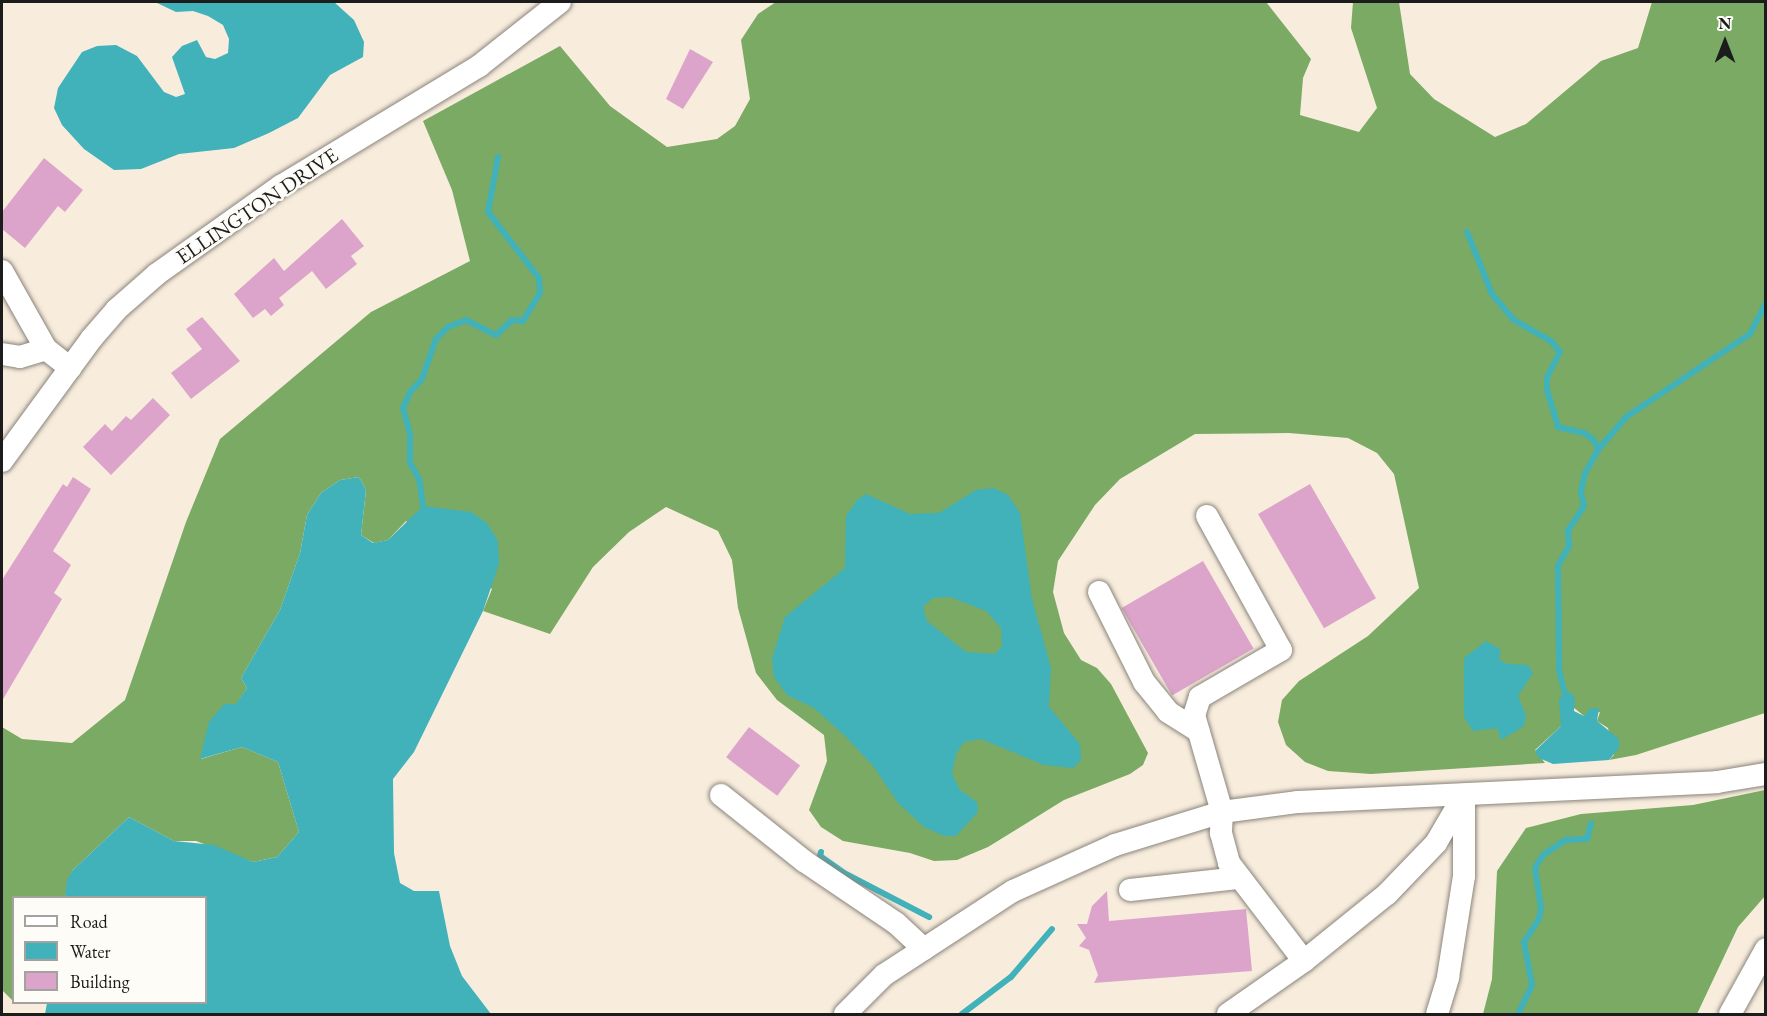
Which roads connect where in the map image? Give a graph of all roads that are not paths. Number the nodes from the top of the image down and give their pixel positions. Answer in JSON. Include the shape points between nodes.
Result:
{"nodes":[{"id":1,"x":560,"y":2,"type":"edge"},
{"id":2,"x":5,"y":286,"type":"edge"},
{"id":3,"x":46,"y":349,"type":"junction"},
{"id":4,"x":2,"y":354,"type":"edge"},
{"id":5,"x":70,"y":368,"type":"junction"},
{"id":6,"x":2,"y":461,"type":"edge"},
{"id":7,"x":1207,"y":516,"type":"dead end"},
{"id":8,"x":1099,"y":592,"type":"dead end"},
{"id":9,"x":1198,"y":731,"type":"junction"},
{"id":10,"x":1766,"y":774,"type":"edge"},
{"id":11,"x":721,"y":795,"type":"dead end"},
{"id":12,"x":1464,"y":795,"type":"junction"},
{"id":13,"x":1222,"y":812,"type":"junction"},
{"id":14,"x":1239,"y":878,"type":"junction"},
{"id":15,"x":1130,"y":890,"type":"dead end"},
{"id":16,"x":924,"y":949,"type":"junction"},
{"id":17,"x":1766,"y":949,"type":"edge"},
{"id":18,"x":1304,"y":962,"type":"junction"},
{"id":19,"x":845,"y":1014,"type":"edge"},
{"id":20,"x":1228,"y":1014,"type":"edge"},
{"id":21,"x":1437,"y":1014,"type":"edge"},
{"id":22,"x":1730,"y":1014,"type":"edge"}],
"edges":[{"from":1,"to":5,"type":"street","name":"ELLINGTON DRIVE","via":[[478,66],[281,186],[182,255],[116,310]]},
{"from":2,"to":3,"type":"street"},
{"from":3,"to":4,"type":"street","via":[[20,357]]},
{"from":3,"to":5,"type":"street"},
{"from":5,"to":6,"type":"street","name":"ELLINGTON DRIVE"},
{"from":7,"to":9,"type":"street","via":[[1281,650],[1200,697],[1194,715]]},
{"from":8,"to":9,"type":"street","via":[[1144,682],[1168,712]]},
{"from":9,"to":13,"type":"street"},
{"from":10,"to":12,"type":"street","via":[[1717,782]]},
{"from":11,"to":16,"type":"street","via":[[804,861],[896,923]]},
{"from":12,"to":13,"type":"street","via":[[1298,802]]},
{"from":12,"to":18,"type":"street","via":[[1436,843],[1410,872]]},
{"from":12,"to":21,"type":"street","via":[[1464,876],[1448,977]]},
{"from":13,"to":14,"type":"street","via":[[1221,833],[1229,863]]},
{"from":13,"to":16,"type":"street","via":[[1115,845],[1050,872],[987,906]]},
{"from":14,"to":15,"type":"street"},
{"from":14,"to":18,"type":"street"},
{"from":16,"to":19,"type":"street","via":[[884,975]]},
{"from":17,"to":22,"type":"street"},
{"from":18,"to":20,"type":"street"}]}
